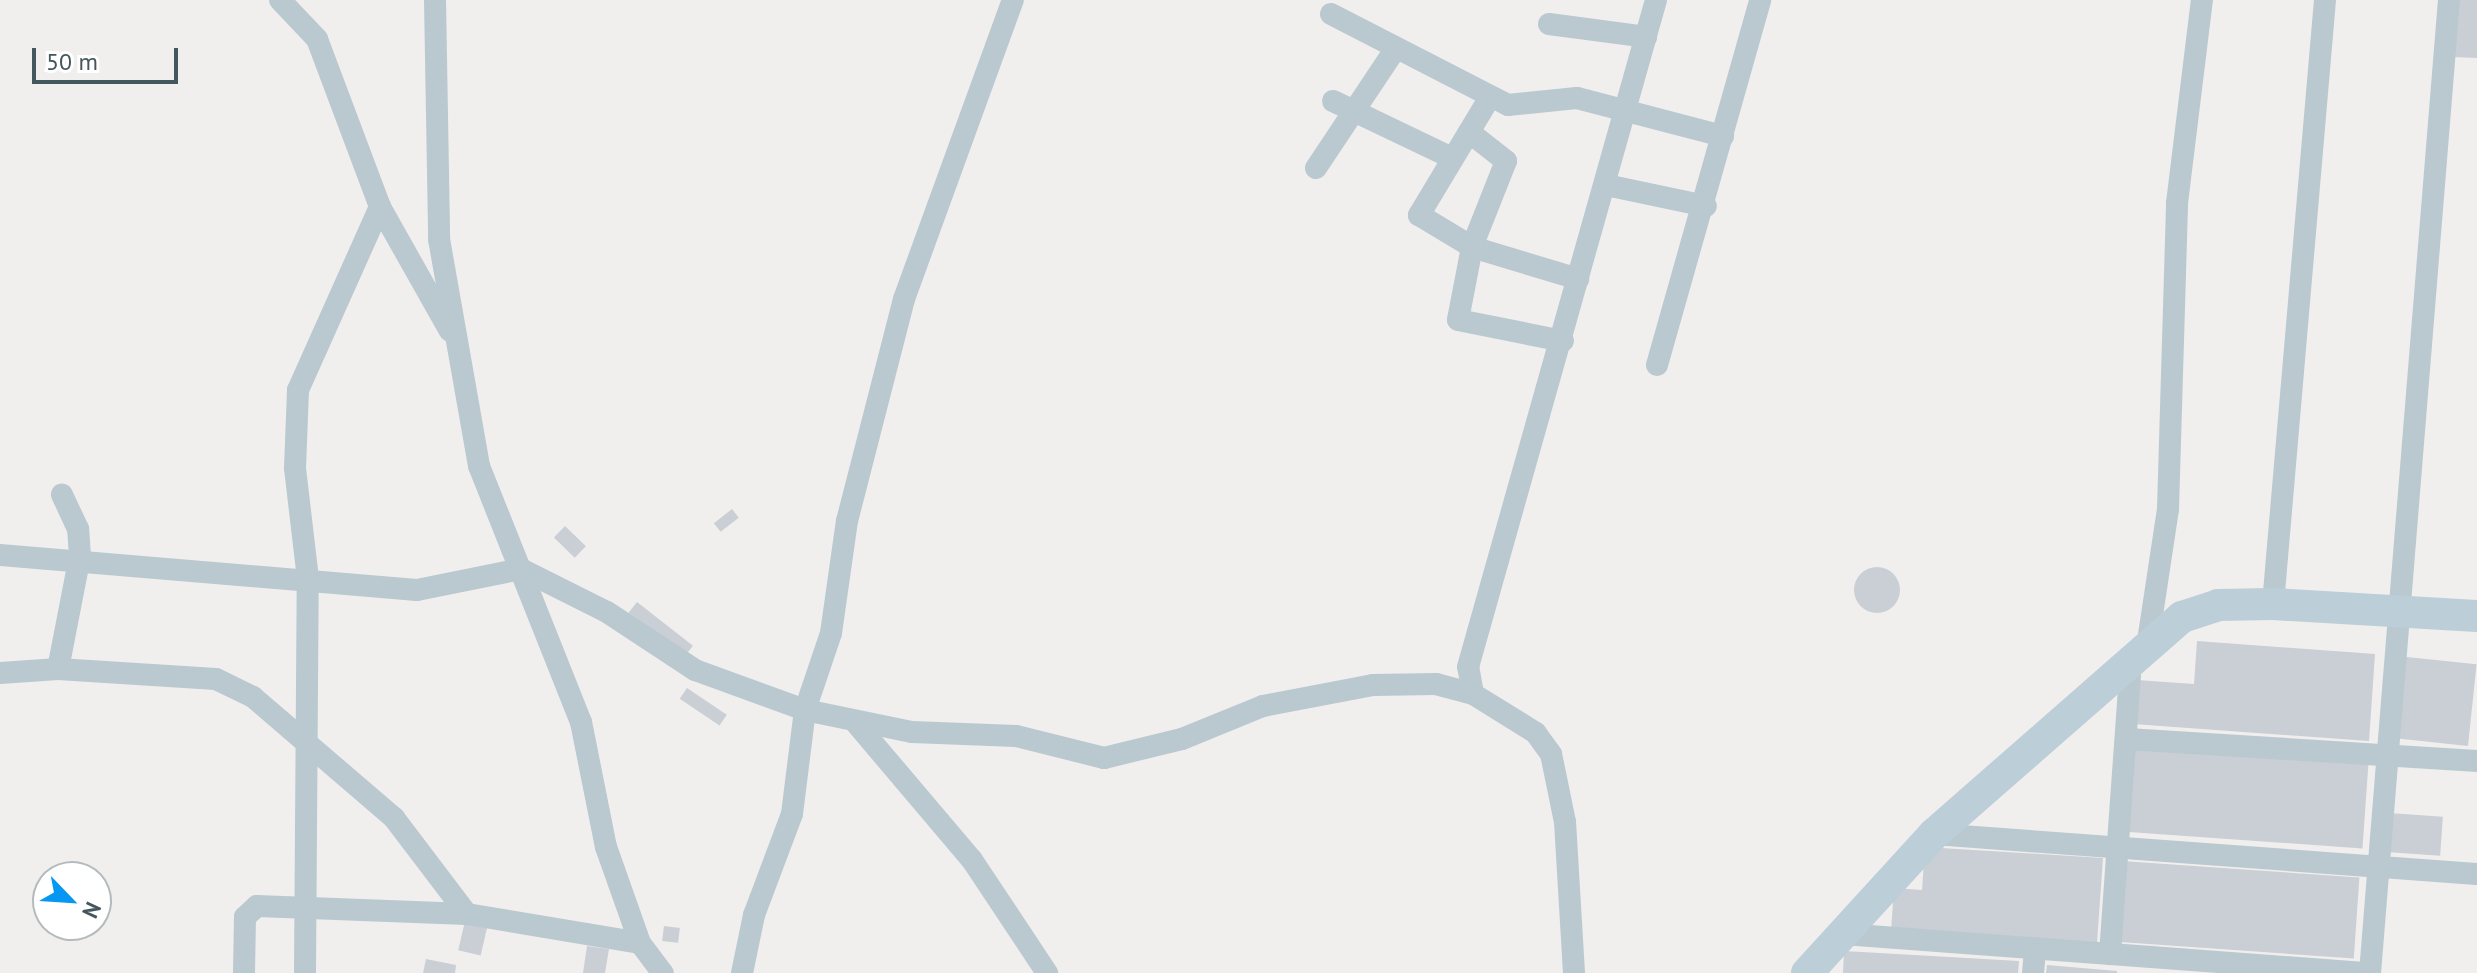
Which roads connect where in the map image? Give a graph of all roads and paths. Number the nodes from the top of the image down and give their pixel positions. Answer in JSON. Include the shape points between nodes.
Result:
{"nodes":[{"id":1,"x":280,"y":0,"type":"edge"},
{"id":2,"x":435,"y":0,"type":"edge"},
{"id":3,"x":1013,"y":0,"type":"edge"},
{"id":4,"x":1656,"y":0,"type":"edge"},
{"id":5,"x":1760,"y":0,"type":"edge"},
{"id":6,"x":2202,"y":0,"type":"edge"},
{"id":7,"x":2325,"y":0,"type":"edge"},
{"id":8,"x":2443,"y":0,"type":"edge"},
{"id":9,"x":2449,"y":0,"type":"edge"},
{"id":10,"x":1331,"y":14,"type":"dead end"},
{"id":11,"x":1549,"y":24,"type":"dead end"},
{"id":12,"x":1646,"y":37,"type":"junction"},
{"id":13,"x":1396,"y":48,"type":"junction"},
{"id":14,"x":1490,"y":97,"type":"junction"},
{"id":15,"x":1333,"y":101,"type":"dead end"},
{"id":16,"x":1626,"y":108,"type":"junction"},
{"id":17,"x":1356,"y":112,"type":"junction"},
{"id":18,"x":1469,"y":132,"type":"junction"},
{"id":19,"x":1723,"y":136,"type":"junction"},
{"id":20,"x":1450,"y":157,"type":"junction"},
{"id":21,"x":1316,"y":168,"type":"dead end"},
{"id":22,"x":1606,"y":185,"type":"junction"},
{"id":23,"x":1706,"y":206,"type":"junction"},
{"id":24,"x":380,"y":207,"type":"junction"},
{"id":25,"x":1472,"y":247,"type":"junction"},
{"id":26,"x":1578,"y":279,"type":"junction"},
{"id":27,"x":1563,"y":341,"type":"junction"},
{"id":28,"x":460,"y":349,"type":"junction"},
{"id":29,"x":1657,"y":365,"type":"dead end"},
{"id":30,"x":62,"y":495,"type":"dead end"},
{"id":31,"x":0,"y":555,"type":"edge"},
{"id":32,"x":77,"y":565,"type":"junction"},
{"id":33,"x":521,"y":569,"type":"junction"},
{"id":34,"x":308,"y":579,"type":"junction"},
{"id":35,"x":2273,"y":604,"type":"junction"},
{"id":36,"x":2399,"y":610,"type":"junction"},
{"id":37,"x":2477,"y":616,"type":"edge"},
{"id":38,"x":2139,"y":655,"type":"junction"},
{"id":39,"x":58,"y":669,"type":"junction"},
{"id":40,"x":0,"y":673,"type":"edge"},
{"id":41,"x":1473,"y":694,"type":"junction"},
{"id":42,"x":805,"y":710,"type":"junction"},
{"id":43,"x":855,"y":722,"type":"junction"},
{"id":44,"x":2127,"y":739,"type":"junction"},
{"id":45,"x":306,"y":747,"type":"junction"},
{"id":46,"x":2387,"y":754,"type":"junction"},
{"id":47,"x":2477,"y":761,"type":"edge"},
{"id":48,"x":1934,"y":834,"type":"junction"},
{"id":49,"x":2118,"y":848,"type":"junction"},
{"id":50,"x":2378,"y":867,"type":"junction"},
{"id":51,"x":2477,"y":874,"type":"edge"},
{"id":52,"x":305,"y":907,"type":"junction"},
{"id":53,"x":467,"y":914,"type":"junction"},
{"id":54,"x":1843,"y":934,"type":"junction"},
{"id":55,"x":640,"y":943,"type":"junction"},
{"id":56,"x":2035,"y":948,"type":"junction"},
{"id":57,"x":2110,"y":954,"type":"junction"},
{"id":58,"x":2143,"y":965,"type":"edge"},
{"id":59,"x":2255,"y":969,"type":"edge"},
{"id":60,"x":244,"y":973,"type":"edge"},
{"id":61,"x":305,"y":973,"type":"edge"},
{"id":62,"x":663,"y":973,"type":"edge"},
{"id":63,"x":742,"y":973,"type":"edge"},
{"id":64,"x":1047,"y":973,"type":"edge"},
{"id":65,"x":1574,"y":973,"type":"edge"},
{"id":66,"x":1807,"y":973,"type":"edge"},
{"id":67,"x":2033,"y":973,"type":"edge"},
{"id":68,"x":2367,"y":973,"type":"edge"}],
"edges":[{"from":1,"to":24,"type":"street","via":[[317,39]]},
{"from":2,"to":28,"type":"street","via":[[439,239]]},
{"from":3,"to":42,"type":"street","via":[[904,299],[847,521],[831,633]]},
{"from":4,"to":12,"type":"street"},
{"from":5,"to":19,"type":"street"},
{"from":6,"to":38,"type":"street","via":[[2177,203],[2168,509]]},
{"from":7,"to":35,"type":"street"},
{"from":8,"to":9,"type":"street"},
{"from":9,"to":36,"type":"street"},
{"from":10,"to":13,"type":"street"},
{"from":11,"to":12,"type":"street"},
{"from":12,"to":16,"type":"street"},
{"from":13,"to":14,"type":"street"},
{"from":13,"to":17,"type":"street"},
{"from":14,"to":16,"type":"street","via":[[1508,105],[1534,97],[1577,98]]},
{"from":14,"to":18,"type":"street"},
{"from":15,"to":17,"type":"street"},
{"from":16,"to":19,"type":"street"},
{"from":16,"to":22,"type":"street"},
{"from":17,"to":20,"type":"street"},
{"from":17,"to":21,"type":"street"},
{"from":18,"to":20,"type":"street"},
{"from":18,"to":25,"type":"street","via":[[1506,161]]},
{"from":19,"to":23,"type":"street"},
{"from":20,"to":25,"type":"street","via":[[1419,215]]},
{"from":22,"to":23,"type":"street"},
{"from":22,"to":26,"type":"street"},
{"from":23,"to":29,"type":"street"},
{"from":24,"to":28,"type":"street"},
{"from":24,"to":34,"type":"street","via":[[298,390],[295,468]]},
{"from":25,"to":26,"type":"street"},
{"from":25,"to":27,"type":"street","via":[[1458,320]]},
{"from":26,"to":27,"type":"street"},
{"from":27,"to":41,"type":"street","via":[[1468,667]]},
{"from":28,"to":33,"type":"street","via":[[484,487]]},
{"from":30,"to":32,"type":"street","via":[[78,529]]},
{"from":31,"to":32,"type":"street"},
{"from":32,"to":34,"type":"street"},
{"from":32,"to":39,"type":"street"},
{"from":33,"to":34,"type":"street","via":[[417,590]]},
{"from":33,"to":42,"type":"street","via":[[607,612],[695,670]]},
{"from":33,"to":55,"type":"street","via":[[581,722],[606,847]]},
{"from":34,"to":45,"type":"street"},
{"from":35,"to":36,"type":"street"},
{"from":35,"to":38,"type":"street","via":[[2218,605],[2182,617]]},
{"from":36,"to":37,"type":"street"},
{"from":36,"to":46,"type":"street"},
{"from":38,"to":44,"type":"street"},
{"from":38,"to":48,"type":"street"},
{"from":39,"to":40,"type":"street"},
{"from":39,"to":45,"type":"street","via":[[216,679],[253,697]]},
{"from":41,"to":43,"type":"street","via":[[1436,684],[1373,685],[1263,706],[1182,739],[1104,758],[1016,736],[912,732]]},
{"from":41,"to":65,"type":"street","via":[[1525,724],[1551,754],[1565,822]]},
{"from":42,"to":43,"type":"street"},
{"from":42,"to":63,"type":"street","via":[[792,814],[754,915]]},
{"from":43,"to":64,"type":"street","via":[[972,860]]},
{"from":44,"to":46,"type":"street"},
{"from":44,"to":49,"type":"street"},
{"from":45,"to":52,"type":"street"},
{"from":45,"to":53,"type":"street","via":[[394,818]]},
{"from":46,"to":47,"type":"street"},
{"from":46,"to":50,"type":"street"},
{"from":48,"to":49,"type":"street"},
{"from":48,"to":54,"type":"street"},
{"from":49,"to":50,"type":"street"},
{"from":49,"to":57,"type":"street"},
{"from":50,"to":51,"type":"street"},
{"from":50,"to":68,"type":"street"},
{"from":52,"to":53,"type":"street"},
{"from":52,"to":60,"type":"street","via":[[257,906],[245,917]]},
{"from":52,"to":61,"type":"street"},
{"from":53,"to":55,"type":"street"},
{"from":54,"to":56,"type":"street"},
{"from":54,"to":66,"type":"street"},
{"from":55,"to":62,"type":"street"},
{"from":56,"to":57,"type":"street"},
{"from":56,"to":67,"type":"street"},
{"from":57,"to":58,"type":"street"},
{"from":58,"to":59,"type":"street"},
{"from":59,"to":68,"type":"street"}]}
